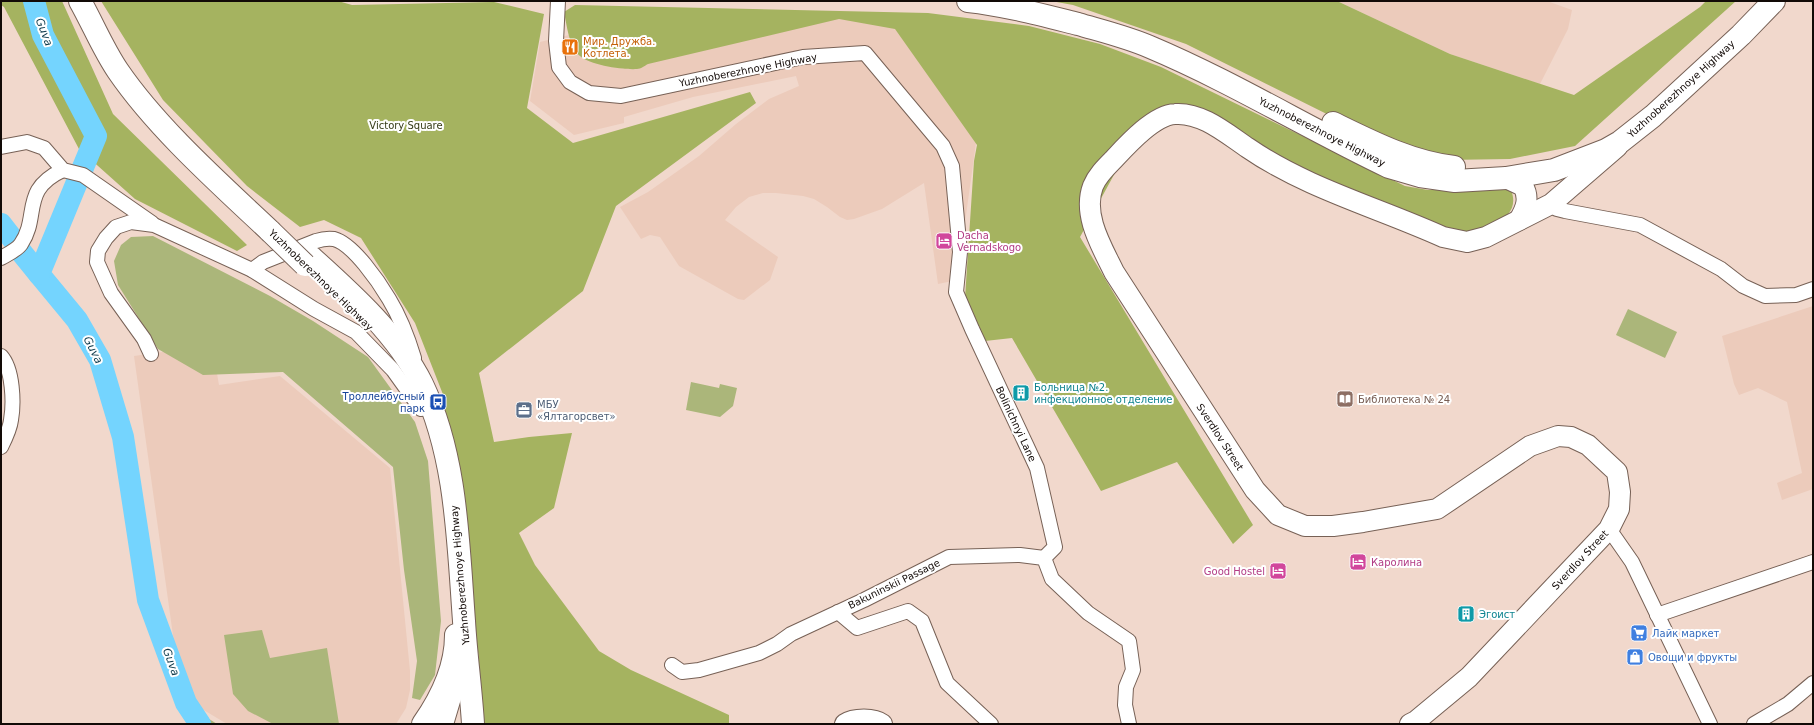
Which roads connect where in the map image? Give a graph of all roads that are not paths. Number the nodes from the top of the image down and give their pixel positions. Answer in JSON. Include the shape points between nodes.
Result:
{"nodes":[{"id":1,"x":80,"y":1,"type":"edge"},
{"id":2,"x":96,"y":1,"type":"edge"},
{"id":3,"x":558,"y":1,"type":"edge"},
{"id":4,"x":968,"y":1,"type":"edge"},
{"id":5,"x":1023,"y":1,"type":"edge"},
{"id":6,"x":1763,"y":1,"type":"edge"},
{"id":7,"x":1774,"y":1,"type":"edge"},
{"id":8,"x":1620,"y":142,"type":"junction"},
{"id":9,"x":1,"y":147,"type":"edge"},
{"id":10,"x":1555,"y":164,"type":"junction"},
{"id":11,"x":66,"y":170,"type":"junction"},
{"id":12,"x":1506,"y":178,"type":"junction"},
{"id":13,"x":1551,"y":204,"type":"junction"},
{"id":14,"x":1519,"y":220,"type":"junction"},
{"id":15,"x":154,"y":225,"type":"junction"},
{"id":16,"x":275,"y":228,"type":"junction"},
{"id":17,"x":1,"y":258,"type":"edge"},
{"id":18,"x":308,"y":261,"type":"junction"},
{"id":19,"x":252,"y":270,"type":"junction"},
{"id":20,"x":1813,"y":289,"type":"edge"},
{"id":21,"x":956,"y":292,"type":"joint"},
{"id":22,"x":151,"y":354,"type":"dead end"},
{"id":23,"x":1,"y":356,"type":"edge"},
{"id":24,"x":422,"y":384,"type":"junction"},
{"id":25,"x":421,"y":409,"type":"junction"},
{"id":26,"x":1,"y":447,"type":"edge"},
{"id":27,"x":1609,"y":529,"type":"junction"},
{"id":28,"x":1044,"y":558,"type":"junction"},
{"id":29,"x":1813,"y":562,"type":"edge"},
{"id":30,"x":838,"y":612,"type":"junction"},
{"id":31,"x":1658,"y":615,"type":"junction"},
{"id":32,"x":453,"y":663,"type":"junction"},
{"id":33,"x":672,"y":665,"type":"dead end"},
{"id":34,"x":1813,"y":683,"type":"edge"},
{"id":35,"x":424,"y":724,"type":"edge"},
{"id":36,"x":442,"y":724,"type":"edge"},
{"id":37,"x":473,"y":724,"type":"edge"},
{"id":38,"x":846,"y":724,"type":"edge"},
{"id":39,"x":882,"y":724,"type":"edge"},
{"id":40,"x":991,"y":724,"type":"edge"},
{"id":41,"x":1129,"y":724,"type":"edge"},
{"id":42,"x":1410,"y":724,"type":"edge"},
{"id":43,"x":1710,"y":724,"type":"edge"},
{"id":44,"x":1754,"y":724,"type":"edge"}],
"edges":[{"from":1,"to":16,"type":"main road","name":"Yuzhnoberezhnoye Highway","via":[[117,70],[139,99],[193,157]]},
{"from":2,"to":16,"type":"main road","name":"Yuzhnoberezhnoye Highway","via":[[126,56],[159,104]]},
{"from":3,"to":21,"type":"street","name":"Yuzhnoberezhnoye Highway","via":[[558,68],[570,82],[589,93],[621,96],[804,57],[865,53],[943,146],[950,158],[960,252]]},
{"from":4,"to":12,"type":"main road","name":"Yuzhnoberezhnoye Highway","via":[[1055,18],[1150,47],[1389,167],[1420,176],[1455,180]]},
{"from":5,"to":10,"type":"main road","name":"Yuzhnoberezhnoye Highway","via":[[1058,7],[1153,36],[1385,148],[1434,165],[1503,168]]},
{"from":6,"to":10,"type":"main road","name":"Yuzhnoberezhnoye Highway","via":[[1738,27],[1647,108],[1603,138]]},
{"from":7,"to":8,"type":"main road","name":"Yuzhnoberezhnoye Highway","via":[[1741,36],[1653,116]]},
{"from":8,"to":10,"type":"main road","name":"Yuzhnoberezhnoye Highway","via":[[1606,150]]},
{"from":8,"to":13,"type":"main road","name":"Sverdlov Street","via":[[1611,153]]},
{"from":9,"to":11,"type":"street","via":[[27,142],[35,144],[44,148]]},
{"from":10,"to":12,"type":"main road","name":"Yuzhnoberezhnoye Highway"},
{"from":10,"to":13,"type":"main road"},
{"from":11,"to":15,"type":"street","via":[[83,176]]},
{"from":11,"to":17,"type":"street","via":[[54,174],[38,191],[32,202],[26,234],[20,245]]},
{"from":12,"to":14,"type":"main road","via":[[1523,186],[1528,197],[1525,211]]},
{"from":13,"to":14,"type":"main road","name":"Sverdlov Street"},
{"from":13,"to":20,"type":"street","via":[[1565,211],[1640,225],[1721,269],[1743,286],[1764,296],[1796,295]]},
{"from":14,"to":27,"type":"main road","name":"Sverdlov Street","via":[[1473,241],[1460,242],[1443,237],[1295,175],[1204,120],[1190,115],[1175,114],[1164,116],[1136,136],[1099,174],[1093,186],[1090,205],[1098,239],[1114,272],[1255,490],[1278,515],[1305,526],[1333,526],[1437,509],[1530,446],[1558,436],[1571,437],[1588,445],[1617,472],[1619,508]]},
{"from":15,"to":19,"type":"street"},
{"from":15,"to":22,"type":"street","via":[[131,222],[116,227],[98,251],[97,262],[111,293],[144,339]]},
{"from":16,"to":18,"type":"main road","name":"Yuzhnoberezhnoye Highway"},
{"from":18,"to":24,"type":"main road","name":"Yuzhnoberezhnoye Highway","via":[[344,287],[390,337]]},
{"from":18,"to":25,"type":"main road","name":"Yuzhnoberezhnoye Highway","via":[[384,344],[407,379]]},
{"from":19,"to":24,"type":"street","via":[[263,262],[324,238],[343,243],[360,260],[389,299],[405,332]]},
{"from":19,"to":25,"type":"street","via":[[356,332],[393,370]]},
{"from":21,"to":28,"type":"street","name":"Bolinichnyi Lane","via":[[1037,468],[1055,547]]},
{"from":23,"to":26,"type":"street","via":[[5,361],[12,395],[11,421]]},
{"from":24,"to":37,"type":"main road","name":"Yuzhnoberezhnoye Highway","via":[[442,438],[449,466],[456,519]]},
{"from":25,"to":32,"type":"main road","name":"Yuzhnoberezhnoye Highway","via":[[432,435],[447,520],[455,592],[456,640]]},
{"from":27,"to":31,"type":"street","via":[[1632,562]]},
{"from":27,"to":42,"type":"main road","name":"Sverdlov Street","via":[[1469,677]]},
{"from":28,"to":30,"type":"street","name":"Bakuninskii Passage","via":[[1020,555],[949,557]]},
{"from":28,"to":41,"type":"street","via":[[1052,579],[1088,613],[1129,641],[1133,670],[1126,687],[1125,705]]},
{"from":29,"to":31,"type":"street"},
{"from":30,"to":33,"type":"street","name":"Bakuninskii Passage","via":[[791,634],[759,653],[699,670],[682,672]]},
{"from":30,"to":40,"type":"street","via":[[857,628],[908,611],[922,621],[947,683]]},
{"from":31,"to":43,"type":"street"},
{"from":32,"to":35,"type":"main road","name":"Yuzhnoberezhnoye Highway","via":[[434,710]]},
{"from":32,"to":36,"type":"main road","via":[[450,697]]},
{"from":34,"to":44,"type":"street","via":[[1788,704]]},
{"from":38,"to":39,"type":"main road","via":[[850,721],[870,720],[877,720]]}]}
